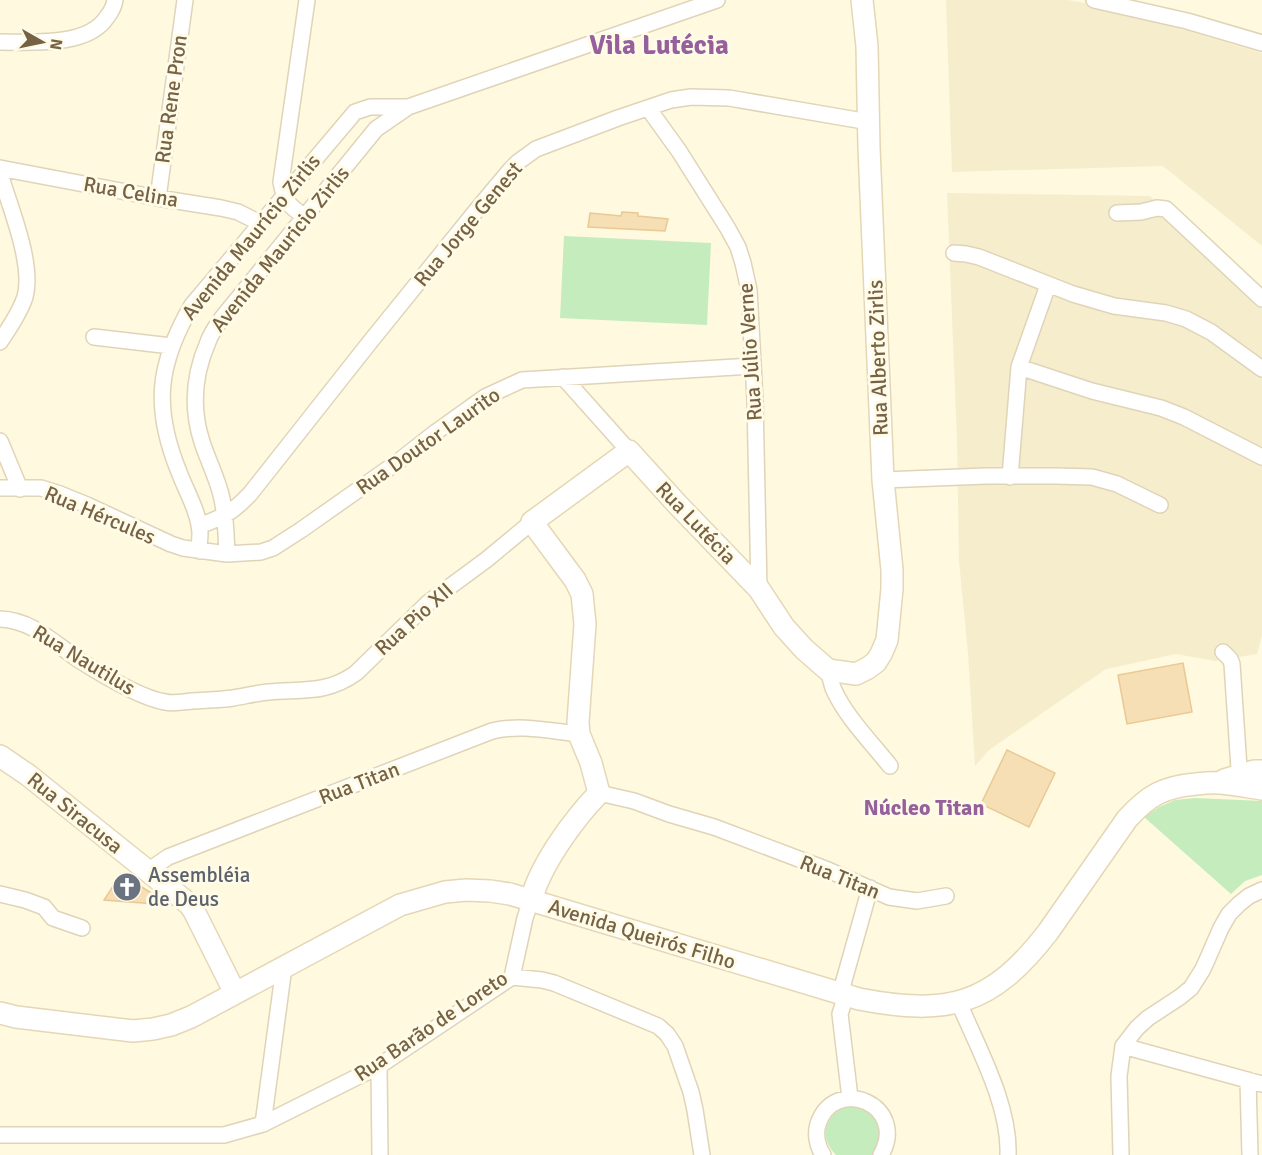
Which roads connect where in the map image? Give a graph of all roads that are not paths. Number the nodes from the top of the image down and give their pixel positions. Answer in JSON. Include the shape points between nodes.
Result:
{"nodes":[{"id":1,"x":115,"y":0,"type":"edge"},
{"id":2,"x":185,"y":0,"type":"edge"},
{"id":3,"x":308,"y":0,"type":"edge"},
{"id":4,"x":717,"y":0,"type":"edge"},
{"id":5,"x":862,"y":0,"type":"edge"},
{"id":6,"x":1094,"y":0,"type":"edge"},
{"id":7,"x":0,"y":42,"type":"edge"},
{"id":8,"x":1262,"y":43,"type":"edge"},
{"id":9,"x":408,"y":107,"type":"junction"},
{"id":10,"x":648,"y":108,"type":"junction"},
{"id":11,"x":359,"y":110,"type":"junction"},
{"id":12,"x":869,"y":122,"type":"junction"},
{"id":13,"x":376,"y":129,"type":"junction"},
{"id":14,"x":0,"y":168,"type":"edge"},
{"id":15,"x":0,"y":174,"type":"edge"},
{"id":16,"x":283,"y":195,"type":"junction"},
{"id":17,"x":158,"y":198,"type":"junction"},
{"id":18,"x":1117,"y":213,"type":"dead end"},
{"id":19,"x":305,"y":217,"type":"junction"},
{"id":20,"x":260,"y":223,"type":"junction"},
{"id":21,"x":954,"y":253,"type":"dead end"},
{"id":22,"x":1048,"y":285,"type":"junction"},
{"id":23,"x":1262,"y":299,"type":"edge"},
{"id":24,"x":94,"y":337,"type":"dead end"},
{"id":25,"x":0,"y":342,"type":"edge"},
{"id":26,"x":171,"y":346,"type":"junction"},
{"id":27,"x":752,"y":366,"type":"junction"},
{"id":28,"x":1020,"y":366,"type":"junction"},
{"id":29,"x":1262,"y":369,"type":"edge"},
{"id":30,"x":563,"y":377,"type":"junction"},
{"id":31,"x":0,"y":441,"type":"edge"},
{"id":32,"x":629,"y":451,"type":"junction"},
{"id":33,"x":1262,"y":457,"type":"edge"},
{"id":34,"x":1011,"y":477,"type":"junction"},
{"id":35,"x":883,"y":480,"type":"junction"},
{"id":36,"x":0,"y":488,"type":"edge"},
{"id":37,"x":20,"y":489,"type":"junction"},
{"id":38,"x":1160,"y":505,"type":"dead end"},
{"id":39,"x":225,"y":516,"type":"junction"},
{"id":40,"x":532,"y":522,"type":"junction"},
{"id":41,"x":198,"y":526,"type":"junction"},
{"id":42,"x":199,"y":551,"type":"junction"},
{"id":43,"x":227,"y":554,"type":"junction"},
{"id":44,"x":759,"y":589,"type":"junction"},
{"id":45,"x":0,"y":619,"type":"edge"},
{"id":46,"x":1223,"y":652,"type":"dead end"},
{"id":47,"x":828,"y":670,"type":"junction"},
{"id":48,"x":167,"y":703,"type":"joint"},
{"id":49,"x":579,"y":734,"type":"junction"},
{"id":50,"x":0,"y":756,"type":"edge"},
{"id":51,"x":890,"y":766,"type":"dead end"},
{"id":52,"x":1262,"y":771,"type":"edge"},
{"id":53,"x":1239,"y":781,"type":"junction"},
{"id":54,"x":1262,"y":789,"type":"edge"},
{"id":55,"x":599,"y":793,"type":"junction"},
{"id":56,"x":148,"y":872,"type":"junction"},
{"id":57,"x":870,"y":888,"type":"junction"},
{"id":58,"x":1262,"y":890,"type":"edge"},
{"id":59,"x":0,"y":894,"type":"edge"},
{"id":60,"x":946,"y":896,"type":"dead end"},
{"id":61,"x":531,"y":900,"type":"junction"},
{"id":62,"x":82,"y":928,"type":"dead end"},
{"id":63,"x":284,"y":967,"type":"junction"},
{"id":64,"x":512,"y":976,"type":"junction"},
{"id":65,"x":235,"y":993,"type":"junction"},
{"id":66,"x":846,"y":995,"type":"junction"},
{"id":67,"x":959,"y":1003,"type":"junction"},
{"id":68,"x":0,"y":1013,"type":"edge"},
{"id":69,"x":1123,"y":1046,"type":"junction"},
{"id":70,"x":379,"y":1066,"type":"junction"},
{"id":71,"x":1255,"y":1082,"type":"edge"},
{"id":72,"x":850,"y":1098,"type":"junction"},
{"id":73,"x":263,"y":1124,"type":"junction"},
{"id":74,"x":0,"y":1135,"type":"edge"},
{"id":75,"x":380,"y":1155,"type":"edge"},
{"id":76,"x":702,"y":1155,"type":"edge"},
{"id":77,"x":824,"y":1155,"type":"edge"},
{"id":78,"x":881,"y":1155,"type":"edge"},
{"id":79,"x":1008,"y":1155,"type":"edge"},
{"id":80,"x":1121,"y":1155,"type":"edge"},
{"id":81,"x":1250,"y":1155,"type":"edge"}],
"edges":[{"from":1,"to":7,"type":"street","via":[[101,27],[87,34],[44,42]]},
{"from":2,"to":17,"type":"street","name":"Rua Rene Pron"},
{"from":3,"to":16,"type":"street","via":[[282,170]]},
{"from":4,"to":9,"type":"street"},
{"from":5,"to":12,"type":"main road","name":"Rua Alberto Zirlis"},
{"from":6,"to":8,"type":"street"},
{"from":9,"to":11,"type":"street"},
{"from":9,"to":13,"type":"street","name":"Avenida Mauricio Zirlis"},
{"from":10,"to":12,"type":"street","name":"Rua Jorge Genest","via":[[692,97],[729,98]]},
{"from":10,"to":27,"type":"street","name":"Rua Júlio Verne","via":[[697,177],[738,247],[749,290]]},
{"from":10,"to":39,"type":"street","name":"Rua Jorge Genest","via":[[536,149],[518,162],[250,494]]},
{"from":11,"to":13,"type":"street","via":[[372,118]]},
{"from":11,"to":16,"type":"street","name":"Avenida Maurício Zirlis"},
{"from":12,"to":35,"type":"main road","name":"Rua Alberto Zirlis"},
{"from":13,"to":19,"type":"street","name":"Avenida Mauricio Zirlis"},
{"from":14,"to":17,"type":"street","name":"Rua Celina"},
{"from":15,"to":25,"type":"street","via":[[22,244],[27,281],[21,309]]},
{"from":16,"to":19,"type":"street"},
{"from":16,"to":20,"type":"street","name":"Avenida Maurício Zirlis"},
{"from":17,"to":20,"type":"street","name":"Rua Celina","via":[[238,212]]},
{"from":18,"to":23,"type":"street","via":[[1166,209]]},
{"from":19,"to":39,"type":"street","name":"Avenida Mauricio Zirlis","via":[[222,318],[208,340],[199,368],[195,418]]},
{"from":20,"to":26,"type":"street","name":"Avenida Maurício Zirlis","via":[[192,305]]},
{"from":21,"to":22,"type":"street","via":[[978,257]]},
{"from":22,"to":28,"type":"street"},
{"from":22,"to":29,"type":"street","via":[[1114,306],[1186,319]]},
{"from":24,"to":26,"type":"street"},
{"from":26,"to":41,"type":"street","name":"Avenida Maurício Zirlis","via":[[162,391],[162,414],[171,452]]},
{"from":27,"to":30,"type":"street","name":"Rua Doutor Laurito"},
{"from":27,"to":44,"type":"street","name":"Rua Júlio Verne"},
{"from":28,"to":33,"type":"street","via":[[1092,391],[1161,408]]},
{"from":28,"to":34,"type":"street"},
{"from":30,"to":32,"type":"street","name":"Rua Lutécia"},
{"from":30,"to":43,"type":"street","name":"Rua Doutor Laurito","via":[[522,380],[485,397],[399,462],[273,548]]},
{"from":31,"to":37,"type":"street"},
{"from":32,"to":40,"type":"main road","name":"Rua Pio XII"},
{"from":32,"to":44,"type":"main road","name":"Rua Lutécia"},
{"from":34,"to":35,"type":"street"},
{"from":34,"to":38,"type":"street","via":[[1092,477],[1117,484]]},
{"from":35,"to":47,"type":"main road","name":"Rua Alberto Zirlis","via":[[892,570],[887,640],[876,662],[868,668],[856,674]]},
{"from":36,"to":37,"type":"street","name":"Rua Hércules"},
{"from":37,"to":42,"type":"street","name":"Rua Hércules","via":[[41,488],[60,494],[171,544]]},
{"from":39,"to":41,"type":"street","name":"Rua Jorge Genest"},
{"from":39,"to":43,"type":"street","name":"Avenida Mauricio Zirlis"},
{"from":40,"to":48,"type":"street","name":"Rua Pio XII","via":[[429,602],[343,682],[304,691]]},
{"from":40,"to":49,"type":"main road","via":[[582,594],[585,624]]},
{"from":41,"to":42,"type":"street","name":"Avenida Maurício Zirlis"},
{"from":42,"to":43,"type":"street","name":"Rua Doutor Laurito"},
{"from":44,"to":47,"type":"main road","name":"Rua Lutécia","via":[[784,627]]},
{"from":45,"to":48,"type":"street","name":"Rua Nautilus","via":[[35,629],[99,672]]},
{"from":46,"to":53,"type":"street","via":[[1232,664]]},
{"from":47,"to":51,"type":"street","via":[[840,701]]},
{"from":49,"to":55,"type":"main road"},
{"from":49,"to":56,"type":"street","name":"Rua Titan","via":[[523,728],[492,731],[168,857]]},
{"from":50,"to":56,"type":"main road","name":"Rua Siracusa"},
{"from":52,"to":53,"type":"main road","name":"Avenida Queirós Filho","via":[[1254,771]]},
{"from":53,"to":54,"type":"main road","name":"Avenida Queirós Filho"},
{"from":53,"to":67,"type":"main road","name":"Avenida Queirós Filho","via":[[1163,790],[1143,803],[1127,819],[1037,946],[994,986]]},
{"from":55,"to":57,"type":"street","name":"Rua Titan","via":[[714,826]]},
{"from":55,"to":61,"type":"main road","via":[[552,855]]},
{"from":56,"to":65,"type":"main road","name":"Rua Siracusa","via":[[189,904]]},
{"from":57,"to":60,"type":"street","name":"Rua Titan","via":[[889,897],[917,901]]},
{"from":57,"to":66,"type":"street","via":[[843,984]]},
{"from":58,"to":69,"type":"street","via":[[1229,914],[1191,988],[1148,1018]]},
{"from":59,"to":62,"type":"street","via":[[44,907],[53,918]]},
{"from":61,"to":63,"type":"main road","name":"Avenida Queirós Filho","via":[[466,890],[418,899]]},
{"from":61,"to":64,"type":"street","name":"Rua Barão de Loreto"},
{"from":61,"to":66,"type":"main road","name":"Avenida Queirós Filho"},
{"from":63,"to":65,"type":"main road","name":"Avenida Queirós Filho"},
{"from":63,"to":73,"type":"street"},
{"from":64,"to":70,"type":"street","name":"Rua Barão de Loreto"},
{"from":64,"to":76,"type":"street","via":[[554,983],[658,1026],[667,1034],[691,1092]]},
{"from":65,"to":68,"type":"main road","name":"Avenida Queirós Filho","via":[[171,1025],[133,1031]]},
{"from":66,"to":67,"type":"main road","name":"Avenida Queirós Filho","via":[[905,1006]]},
{"from":66,"to":72,"type":"street","via":[[840,1014]]},
{"from":67,"to":79,"type":"street","via":[[1003,1108]]},
{"from":69,"to":71,"type":"street"},
{"from":69,"to":80,"type":"street","via":[[1119,1076]]},
{"from":70,"to":73,"type":"street","name":"Rua Barão de Loreto"},
{"from":70,"to":75,"type":"street"},
{"from":71,"to":81,"type":"street"},
{"from":72,"to":77,"type":"street","via":[[828,1107],[821,1116],[817,1139]]},
{"from":72,"to":78,"type":"street","via":[[862,1100],[881,1113],[888,1135]]},
{"from":73,"to":74,"type":"street","name":"Rua Barão de Loreto","via":[[224,1135]]}]}
